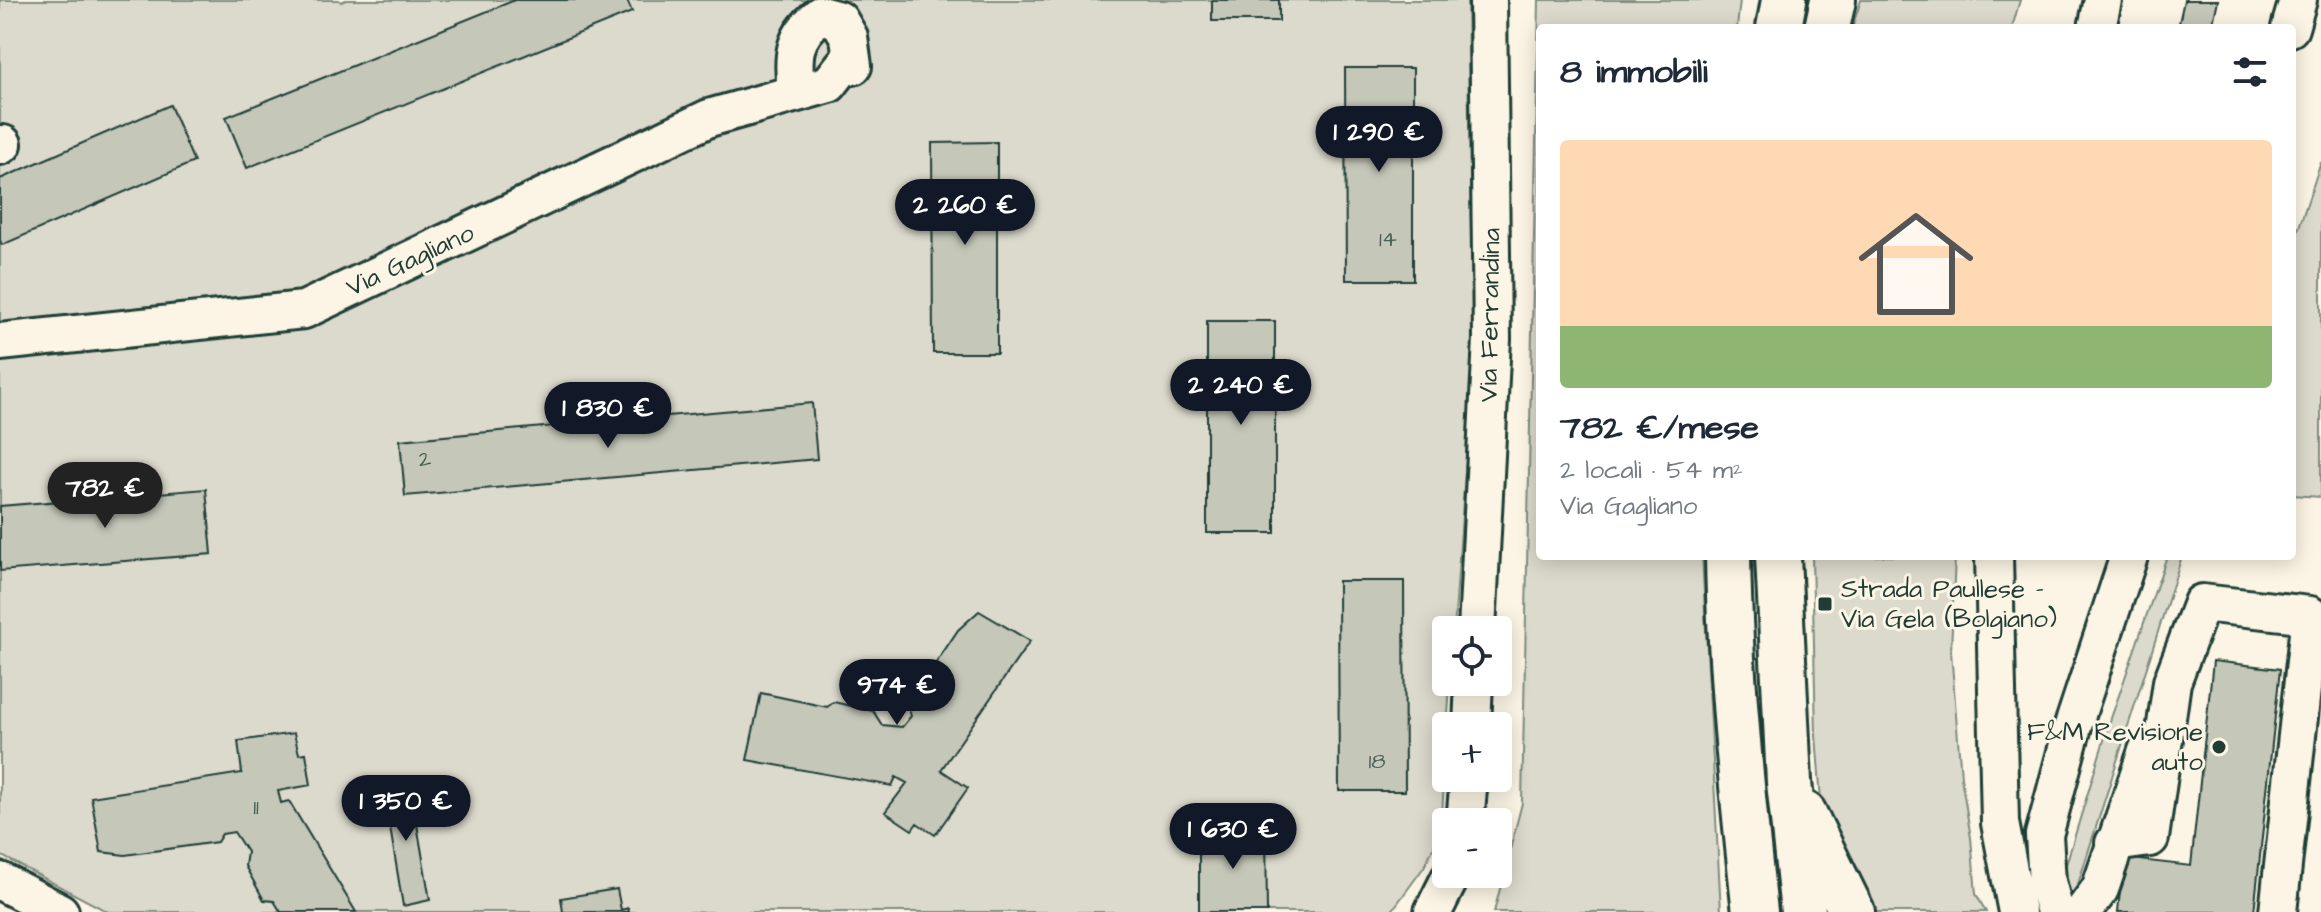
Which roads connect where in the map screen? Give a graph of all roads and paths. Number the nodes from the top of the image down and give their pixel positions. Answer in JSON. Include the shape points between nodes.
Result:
{"nodes":[{"id":1,"x":1488,"y":0,"type":"edge"},
{"id":2,"x":1784,"y":0,"type":"edge"},
{"id":3,"x":1833,"y":0,"type":"edge"},
{"id":4,"x":2103,"y":0,"type":"edge"},
{"id":5,"x":2298,"y":0,"type":"edge"},
{"id":6,"x":1780,"y":24,"type":"edge"},
{"id":7,"x":1828,"y":24,"type":"edge"},
{"id":8,"x":2098,"y":24,"type":"edge"},
{"id":9,"x":2291,"y":24,"type":"edge"},
{"id":10,"x":796,"y":92,"type":"dead end"},
{"id":11,"x":0,"y":342,"type":"edge"},
{"id":12,"x":1728,"y":560,"type":"edge"},
{"id":13,"x":1778,"y":560,"type":"edge"},
{"id":14,"x":1994,"y":560,"type":"edge"},
{"id":15,"x":2128,"y":560,"type":"edge"},
{"id":16,"x":1478,"y":616,"type":"edge"},
{"id":17,"x":1789,"y":782,"type":"junction"},
{"id":18,"x":0,"y":881,"type":"edge"},
{"id":19,"x":1445,"y":888,"type":"edge"},
{"id":20,"x":60,"y":912,"type":"edge"},
{"id":21,"x":1433,"y":912,"type":"edge"},
{"id":22,"x":1755,"y":912,"type":"edge"},
{"id":23,"x":1803,"y":912,"type":"edge"},
{"id":24,"x":1852,"y":912,"type":"edge"},
{"id":25,"x":2017,"y":912,"type":"edge"},
{"id":26,"x":2055,"y":912,"type":"edge"},
{"id":27,"x":2083,"y":912,"type":"edge"},
{"id":28,"x":2278,"y":912,"type":"edge"}],
"edges":[{"from":1,"to":16,"type":"street","name":"Via Ferrandina","via":[[1492,339]]},
{"from":2,"to":6,"type":"main road"},
{"from":3,"to":7,"type":"main road"},
{"from":4,"to":8,"type":"street"},
{"from":5,"to":9,"type":"street"},
{"from":10,"to":11,"type":"street","name":"Via Gagliano","via":[[709,118],[304,310]]},
{"from":12,"to":22,"type":"main road","via":[[1740,782]]},
{"from":13,"to":17,"type":"main road"},
{"from":14,"to":25,"type":"street","via":[[2000,823]]},
{"from":15,"to":26,"type":"street","via":[[2044,835]]},
{"from":17,"to":23,"type":"main road"},
{"from":17,"to":24,"type":"main road"},
{"from":18,"to":20,"type":"street"},
{"from":19,"to":21,"type":"street"},
{"from":27,"to":28,"type":"street","via":[[2100,889],[2202,603],[2310,615]]}]}
